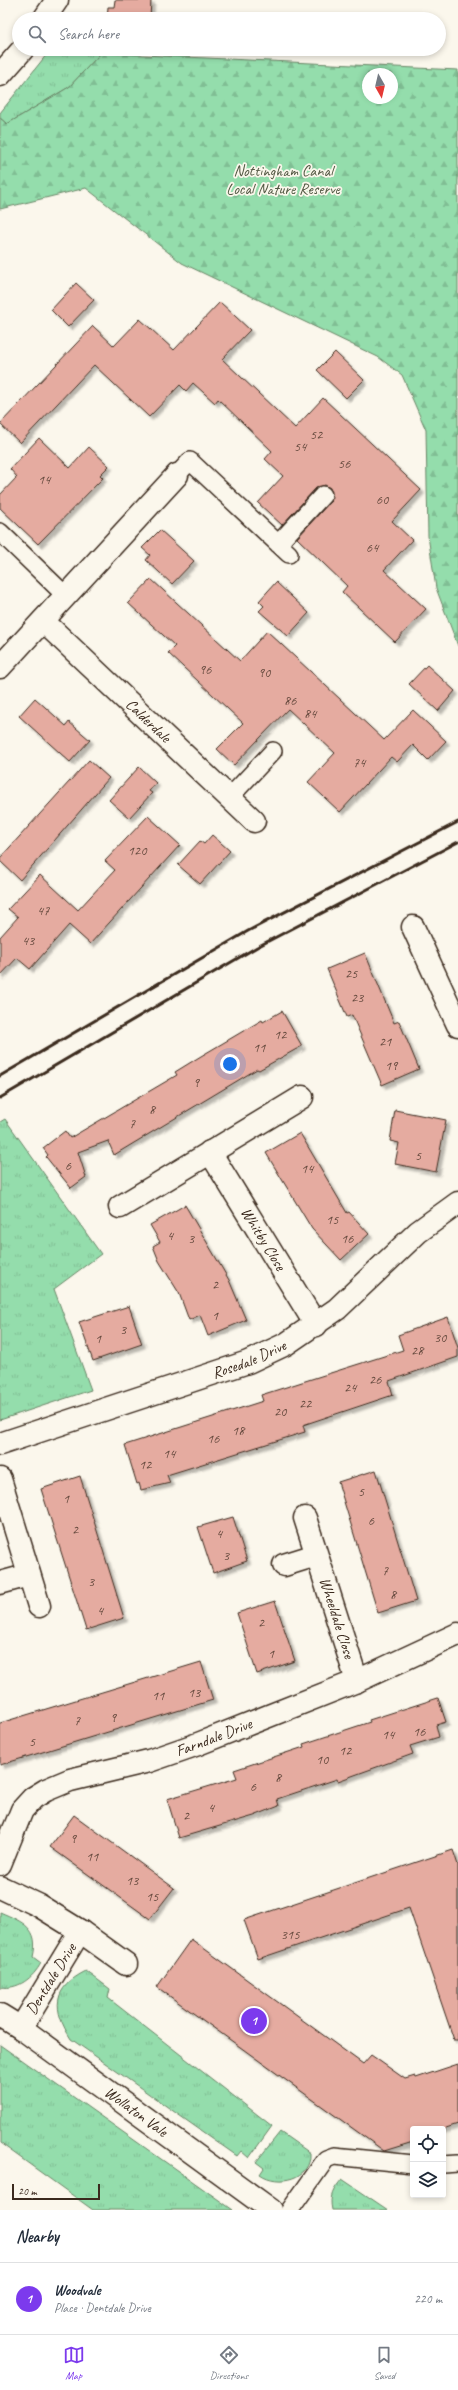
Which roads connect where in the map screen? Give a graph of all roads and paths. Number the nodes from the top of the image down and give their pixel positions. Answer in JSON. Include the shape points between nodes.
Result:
{"nodes":[{"id":1,"x":57,"y":0,"type":"edge"},
{"id":2,"x":49,"y":12,"type":"edge"},
{"id":3,"x":17,"y":56,"type":"edge"},
{"id":4,"x":0,"y":75,"type":"edge"},
{"id":5,"x":177,"y":475,"type":"joint"},
{"id":6,"x":323,"y":495,"type":"dead end"},
{"id":7,"x":0,"y":532,"type":"edge"},
{"id":8,"x":66,"y":596,"type":"junction"},
{"id":9,"x":42,"y":621,"type":"junction"},
{"id":10,"x":0,"y":667,"type":"edge"},
{"id":11,"x":273,"y":751,"type":"dead end"},
{"id":12,"x":229,"y":798,"type":"junction"},
{"id":13,"x":254,"y":821,"type":"dead end"},
{"id":14,"x":413,"y":927,"type":"dead end"},
{"id":15,"x":453,"y":999,"type":"edge"},
{"id":16,"x":458,"y":1025,"type":"edge"},
{"id":17,"x":302,"y":1097,"type":"dead end"},
{"id":18,"x":210,"y":1152,"type":"junction"},
{"id":19,"x":458,"y":1204,"type":"edge"},
{"id":20,"x":120,"y":1207,"type":"dead end"},
{"id":21,"x":316,"y":1325,"type":"junction"},
{"id":22,"x":0,"y":1444,"type":"edge"},
{"id":23,"x":0,"y":1479,"type":"edge"},
{"id":24,"x":305,"y":1518,"type":"dead end"},
{"id":25,"x":316,"y":1556,"type":"junction"},
{"id":26,"x":284,"y":1565,"type":"dead end"},
{"id":27,"x":30,"y":1575,"type":"junction"},
{"id":28,"x":0,"y":1583,"type":"edge"},
{"id":29,"x":39,"y":1606,"type":"dead end"},
{"id":30,"x":458,"y":1634,"type":"edge"},
{"id":31,"x":357,"y":1681,"type":"junction"},
{"id":32,"x":0,"y":1864,"type":"edge"},
{"id":33,"x":0,"y":1887,"type":"edge"},
{"id":34,"x":80,"y":1931,"type":"junction"},
{"id":35,"x":126,"y":1964,"type":"dead end"},
{"id":36,"x":0,"y":2015,"type":"edge"},
{"id":37,"x":21,"y":2028,"type":"junction"},
{"id":38,"x":458,"y":2163,"type":"edge"},
{"id":39,"x":410,"y":2164,"type":"edge"},
{"id":40,"x":446,"y":2164,"type":"edge"},
{"id":41,"x":271,"y":2210,"type":"edge"},
{"id":42,"x":290,"y":2210,"type":"edge"}],
"edges":[{"from":1,"to":2,"type":"street"},
{"from":3,"to":4,"type":"street"},
{"from":5,"to":6,"type":"lane","via":[[190,461],[283,549]]},
{"from":5,"to":8,"type":"street"},
{"from":7,"to":8,"type":"lane"},
{"from":8,"to":9,"type":"street"},
{"from":9,"to":10,"type":"street"},
{"from":9,"to":12,"type":"street","name":"Calderdale"},
{"from":11,"to":12,"type":"lane"},
{"from":12,"to":13,"type":"street","name":"Calderdale"},
{"from":14,"to":15,"type":"street"},
{"from":15,"to":16,"type":"street"},
{"from":17,"to":18,"type":"street"},
{"from":18,"to":20,"type":"street"},
{"from":18,"to":21,"type":"street","name":"Whitby Close"},
{"from":19,"to":21,"type":"street","name":"Rosedale Drive","via":[[418,1232],[337,1309]]},
{"from":21,"to":22,"type":"street","name":"Rosedale Drive","via":[[286,1344],[248,1362]]},
{"from":23,"to":27,"type":"street"},
{"from":24,"to":25,"type":"street","name":"Wheeldale Close"},
{"from":25,"to":26,"type":"street","name":"Wheeldale Close"},
{"from":25,"to":31,"type":"street","name":"Wheeldale Close"},
{"from":27,"to":28,"type":"street"},
{"from":27,"to":29,"type":"street"},
{"from":30,"to":31,"type":"street","name":"Farndale Drive"},
{"from":31,"to":32,"type":"street","name":"Farndale Drive","via":[[198,1744],[149,1760],[70,1780],[46,1790],[22,1810]]},
{"from":33,"to":34,"type":"street","name":"Dentdale Drive","via":[[38,1905]]},
{"from":34,"to":35,"type":"street","name":"Dentdale Drive"},
{"from":34,"to":37,"type":"street","name":"Dentdale Drive"},
{"from":36,"to":37,"type":"street","name":"Wollaton Vale"},
{"from":37,"to":41,"type":"street","name":"Wollaton Vale"},
{"from":38,"to":40,"type":"lane"},
{"from":39,"to":42,"type":"lane","via":[[334,2156],[326,2159]]}]}
